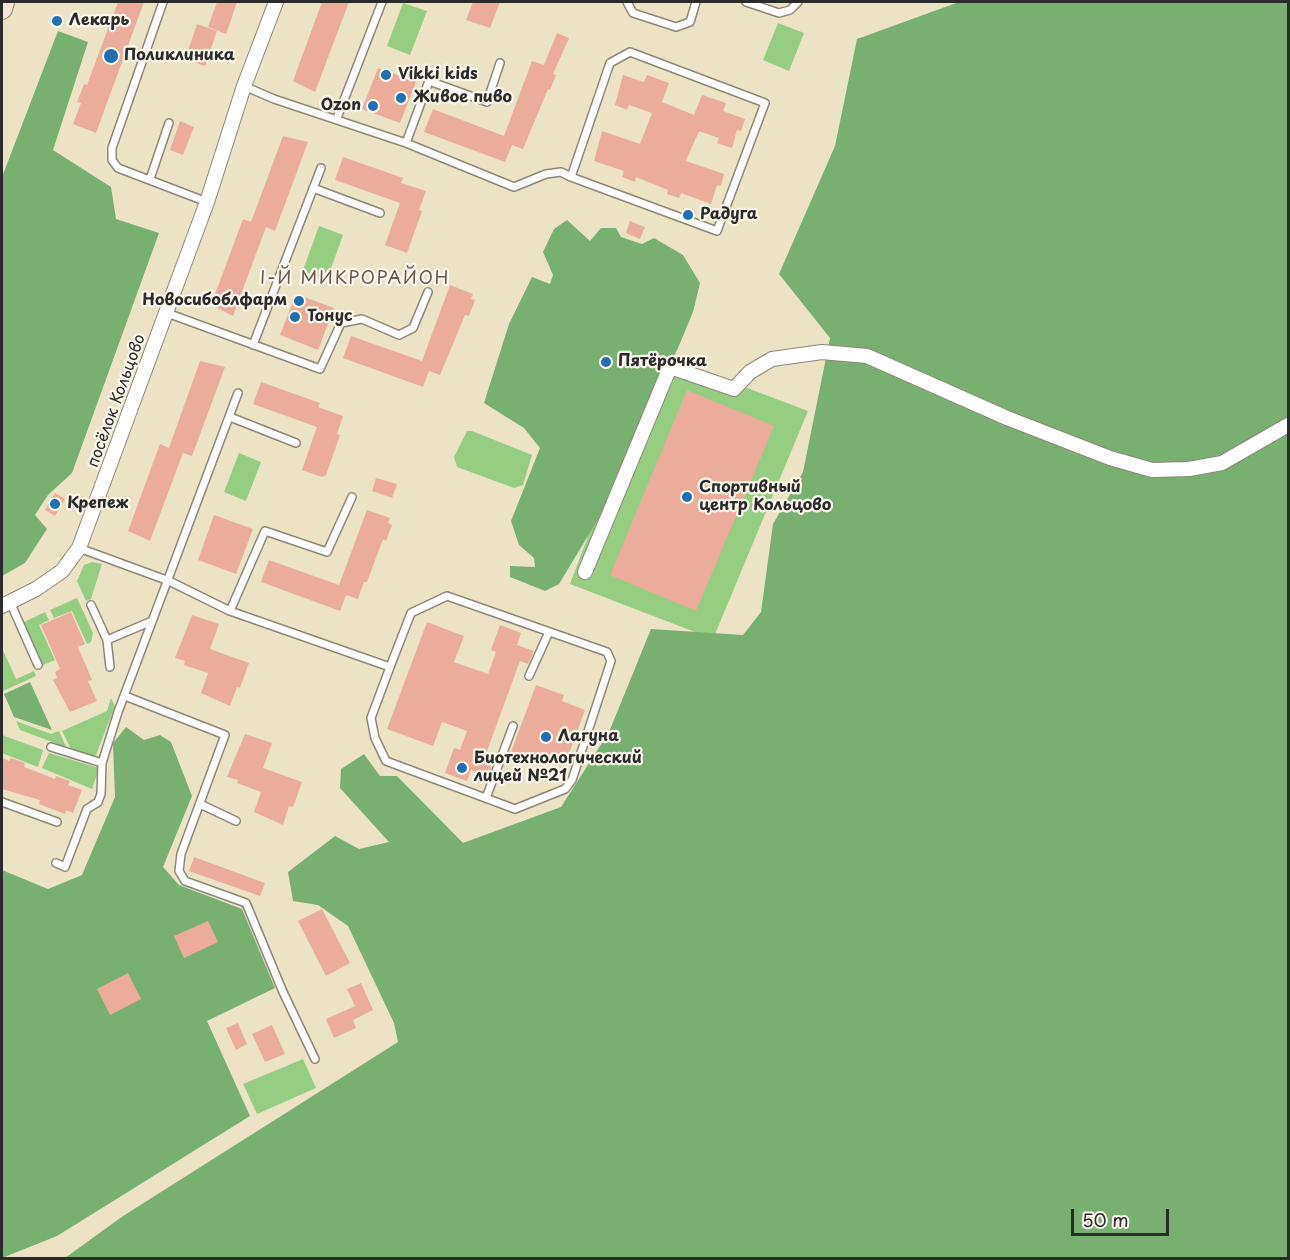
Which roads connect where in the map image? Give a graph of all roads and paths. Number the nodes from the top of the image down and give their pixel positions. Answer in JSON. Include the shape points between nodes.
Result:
{"nodes":[{"id":1,"x":4,"y":2,"type":"edge"},
{"id":2,"x":163,"y":2,"type":"edge"},
{"id":3,"x":276,"y":2,"type":"edge"},
{"id":4,"x":382,"y":2,"type":"edge"},
{"id":5,"x":627,"y":2,"type":"edge"},
{"id":6,"x":696,"y":2,"type":"edge"},
{"id":7,"x":746,"y":2,"type":"edge"},
{"id":8,"x":798,"y":2,"type":"edge"},
{"id":9,"x":2,"y":9,"type":"edge"},
{"id":10,"x":500,"y":63,"type":"dead end"},
{"id":11,"x":244,"y":86,"type":"junction"},
{"id":12,"x":337,"y":118,"type":"junction"},
{"id":13,"x":169,"y":123,"type":"dead end"},
{"id":14,"x":406,"y":143,"type":"junction"},
{"id":15,"x":321,"y":168,"type":"dead end"},
{"id":16,"x":571,"y":177,"type":"junction"},
{"id":17,"x":150,"y":179,"type":"junction"},
{"id":18,"x":313,"y":188,"type":"junction"},
{"id":19,"x":207,"y":202,"type":"junction"},
{"id":20,"x":380,"y":213,"type":"dead end"},
{"id":21,"x":428,"y":292,"type":"dead end"},
{"id":22,"x":167,"y":313,"type":"junction"},
{"id":23,"x":253,"y":345,"type":"junction"},
{"id":24,"x":238,"y":393,"type":"dead end"},
{"id":25,"x":230,"y":417,"type":"junction"},
{"id":26,"x":1288,"y":425,"type":"edge"},
{"id":27,"x":296,"y":443,"type":"dead end"},
{"id":28,"x":352,"y":497,"type":"dead end"},
{"id":29,"x":79,"y":548,"type":"junction"},
{"id":30,"x":585,"y":572,"type":"dead end"},
{"id":31,"x":170,"y":581,"type":"junction"},
{"id":32,"x":6,"y":604,"type":"edge"},
{"id":33,"x":91,"y":605,"type":"dead end"},
{"id":34,"x":230,"y":611,"type":"junction"},
{"id":35,"x":152,"y":621,"type":"junction"},
{"id":36,"x":549,"y":632,"type":"junction"},
{"id":37,"x":107,"y":640,"type":"junction"},
{"id":38,"x":38,"y":665,"type":"dead end"},
{"id":39,"x":110,"y":667,"type":"dead end"},
{"id":40,"x":390,"y":667,"type":"junction"},
{"id":41,"x":529,"y":676,"type":"dead end"},
{"id":42,"x":125,"y":696,"type":"junction"},
{"id":43,"x":513,"y":726,"type":"dead end"},
{"id":44,"x":51,"y":747,"type":"dead end"},
{"id":45,"x":102,"y":763,"type":"junction"},
{"id":46,"x":486,"y":798,"type":"junction"},
{"id":47,"x":2,"y":802,"type":"edge"},
{"id":48,"x":98,"y":802,"type":"junction"},
{"id":49,"x":200,"y":804,"type":"junction"},
{"id":50,"x":95,"y":814,"type":"dead end"},
{"id":51,"x":236,"y":821,"type":"dead end"},
{"id":52,"x":57,"y":822,"type":"dead end"},
{"id":53,"x":56,"y":863,"type":"dead end"},
{"id":54,"x":315,"y":1059,"type":"dead end"}],
"edges":[{"from":1,"to":9,"type":"main road"},
{"from":2,"to":17,"type":"lane","via":[[112,147],[112,160],[118,168]]},
{"from":3,"to":11,"type":"street","name":"посёлок Кольцово"},
{"from":4,"to":12,"type":"lane"},
{"from":5,"to":6,"type":"lane","via":[[633,13],[676,27],[690,22]]},
{"from":7,"to":8,"type":"lane","via":[[779,13]]},
{"from":10,"to":14,"type":"lane","via":[[487,102],[429,81]]},
{"from":11,"to":12,"type":"lane"},
{"from":11,"to":19,"type":"street","name":"посёлок Кольцово"},
{"from":12,"to":14,"type":"lane"},
{"from":13,"to":17,"type":"lane"},
{"from":14,"to":16,"type":"lane","via":[[514,187],[546,174],[561,172]]},
{"from":15,"to":18,"type":"lane"},
{"from":16,"to":16,"type":"lane","via":[[717,231],[765,103],[630,52],[610,63]]},
{"from":17,"to":19,"type":"lane"},
{"from":18,"to":20,"type":"lane"},
{"from":18,"to":23,"type":"lane"},
{"from":19,"to":22,"type":"street","name":"посёлок Кольцово"},
{"from":21,"to":23,"type":"lane","via":[[413,328],[399,335],[362,320],[341,323],[320,369]]},
{"from":22,"to":23,"type":"lane"},
{"from":22,"to":29,"type":"street","name":"посёлок Кольцово"},
{"from":24,"to":25,"type":"lane"},
{"from":25,"to":27,"type":"lane"},
{"from":25,"to":31,"type":"lane"},
{"from":26,"to":30,"type":"street","via":[[1222,463],[1152,470],[1007,418],[867,356],[822,352],[772,359],[750,372],[734,389],[670,367]]},
{"from":28,"to":34,"type":"lane","via":[[327,552],[265,531]]},
{"from":29,"to":31,"type":"lane"},
{"from":29,"to":32,"type":"street","name":"посёлок Кольцово","via":[[62,571]]},
{"from":31,"to":34,"type":"lane"},
{"from":31,"to":35,"type":"lane"},
{"from":32,"to":38,"type":"lane"},
{"from":33,"to":37,"type":"lane"},
{"from":34,"to":40,"type":"lane"},
{"from":35,"to":37,"type":"lane"},
{"from":35,"to":42,"type":"lane"},
{"from":36,"to":40,"type":"lane","via":[[447,596],[411,612]]},
{"from":36,"to":41,"type":"lane"},
{"from":36,"to":46,"type":"lane","via":[[607,652],[611,661],[572,780],[565,789],[515,809]]},
{"from":37,"to":39,"type":"lane"},
{"from":40,"to":46,"type":"lane","via":[[371,718],[386,760]]},
{"from":42,"to":45,"type":"lane"},
{"from":42,"to":49,"type":"lane","via":[[225,735]]},
{"from":43,"to":46,"type":"lane"},
{"from":44,"to":45,"type":"lane"},
{"from":45,"to":48,"type":"lane"},
{"from":47,"to":52,"type":"lane"},
{"from":48,"to":50,"type":"lane"},
{"from":48,"to":53,"type":"lane","via":[[87,809],[65,867]]},
{"from":49,"to":51,"type":"lane"},
{"from":49,"to":54,"type":"lane","via":[[179,871],[185,881],[246,903],[282,992]]}]}
